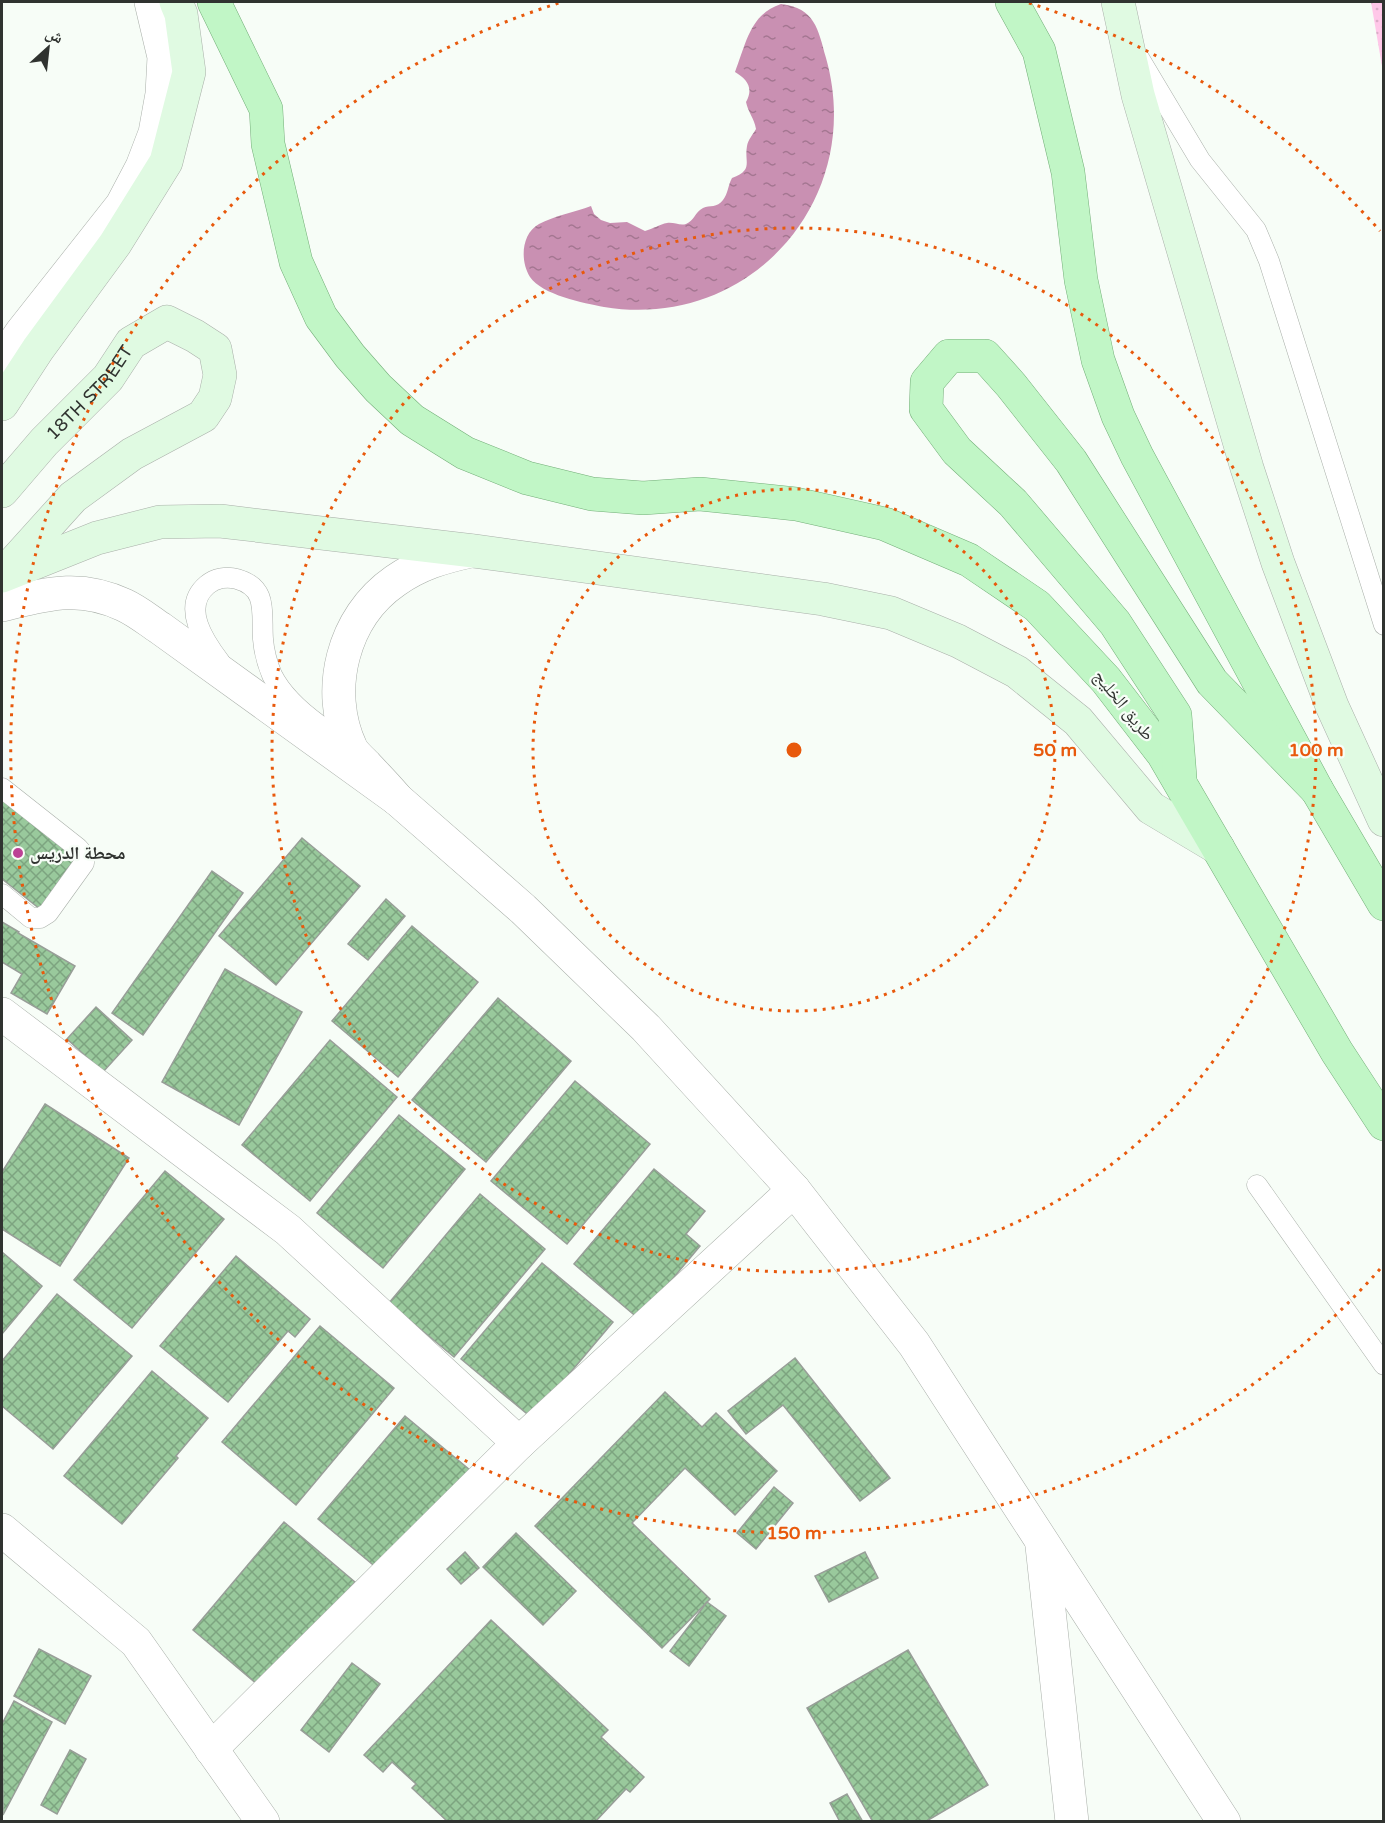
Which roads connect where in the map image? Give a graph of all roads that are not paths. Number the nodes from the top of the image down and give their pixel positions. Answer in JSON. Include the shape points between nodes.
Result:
{"nodes":[{"id":1,"x":151,"y":2,"type":"edge"},
{"id":2,"x":176,"y":2,"type":"edge"},
{"id":3,"x":214,"y":2,"type":"edge"},
{"id":4,"x":1012,"y":2,"type":"edge"},
{"id":5,"x":1118,"y":2,"type":"edge"},
{"id":6,"x":1125,"y":35,"type":"junction"},
{"id":7,"x":2,"y":362,"type":"edge"},
{"id":8,"x":2,"y":404,"type":"edge"},
{"id":9,"x":2,"y":491,"type":"edge"},
{"id":10,"x":474,"y":551,"type":"junction"},
{"id":11,"x":2,"y":576,"type":"edge"},
{"id":12,"x":2,"y":605,"type":"edge"},
{"id":13,"x":1383,"y":625,"type":"edge"},
{"id":14,"x":239,"y":685,"type":"junction"},
{"id":15,"x":352,"y":750,"type":"junction"},
{"id":16,"x":1181,"y":785,"type":"junction"},
{"id":17,"x":2,"y":788,"type":"edge"},
{"id":18,"x":1317,"y":790,"type":"junction"},
{"id":19,"x":397,"y":799,"type":"junction"},
{"id":20,"x":1383,"y":820,"type":"edge"},
{"id":21,"x":1218,"y":848,"type":"junction"},
{"id":22,"x":2,"y":894,"type":"edge"},
{"id":23,"x":1383,"y":904,"type":"edge"},
{"id":24,"x":2,"y":1014,"type":"edge"},
{"id":25,"x":1383,"y":1124,"type":"edge"},
{"id":26,"x":1257,"y":1185,"type":"dead end"},
{"id":27,"x":794,"y":1190,"type":"junction"},
{"id":28,"x":1383,"y":1365,"type":"edge"},
{"id":29,"x":519,"y":1443,"type":"junction"},
{"id":30,"x":2,"y":1530,"type":"edge"},
{"id":31,"x":1041,"y":1540,"type":"junction"},
{"id":32,"x":211,"y":1749,"type":"junction"},
{"id":33,"x":263,"y":1821,"type":"edge"},
{"id":34,"x":1072,"y":1821,"type":"edge"},
{"id":35,"x":1224,"y":1821,"type":"edge"}],
"edges":[{"from":1,"to":7,"type":"street","via":[[164,57],[162,94],[155,133],[142,167],[122,205]]},
{"from":2,"to":8,"type":"street","via":[[189,72],[166,162],[115,244]]},
{"from":3,"to":16,"type":"main road","name":"طريق الخليج","via":[[266,110],[268,144],[296,262],[321,317],[378,388],[412,420],[465,453],[527,478],[592,494],[643,498],[700,494],[796,504],[885,524],[969,560],[1037,606],[1106,680],[1163,754]]},
{"from":4,"to":18,"type":"main road","via":[[1039,51],[1068,172],[1081,280],[1098,360],[1118,416]]},
{"from":5,"to":6,"type":"street"},
{"from":6,"to":13,"type":"lane","via":[[1200,160],[1256,230]]},
{"from":6,"to":20,"type":"street","via":[[1164,186],[1278,563],[1332,706]]},
{"from":9,"to":11,"type":"street","name":"18TH STREET","via":[[108,378],[131,343],[167,322],[215,349],[220,375],[215,398],[203,417],[132,454],[73,497]]},
{"from":10,"to":11,"type":"street","via":[[220,521],[160,522],[97,538]]},
{"from":10,"to":15,"type":"street","via":[[439,558],[395,581],[375,597],[357,622],[343,653],[339,678],[340,716]]},
{"from":10,"to":21,"type":"street","via":[[823,598],[891,613],[958,641],[1017,672],[1078,721],[1151,808]]},
{"from":12,"to":14,"type":"street","via":[[54,593],[89,594],[125,605]]},
{"from":14,"to":15,"type":"lane","via":[[210,649],[195,618],[200,593],[208,584],[230,577],[252,586],[260,596],[266,658],[273,677],[306,715]]},
{"from":14,"to":19,"type":"street"},
{"from":15,"to":19,"type":"street"},
{"from":16,"to":18,"type":"main road","via":[[1175,715],[1115,623],[1014,503],[957,451],[926,409],[927,382],[949,356],[985,356],[1011,385],[1071,460],[1212,682]]},
{"from":16,"to":21,"type":"main road","name":"طريق الخليج"},
{"from":17,"to":22,"type":"lane","via":[[78,848],[84,863],[48,913],[40,918],[31,918]]},
{"from":18,"to":23,"type":"main road"},
{"from":19,"to":27,"type":"street","via":[[523,909],[646,1028]]},
{"from":21,"to":25,"type":"main road","name":"طريق الخليج"},
{"from":24,"to":29,"type":"street","via":[[288,1230]]},
{"from":26,"to":28,"type":"lane"},
{"from":27,"to":29,"type":"street"},
{"from":27,"to":31,"type":"street","via":[[914,1344]]},
{"from":29,"to":32,"type":"street"},
{"from":30,"to":32,"type":"street","via":[[136,1642]]},
{"from":31,"to":34,"type":"street"},
{"from":31,"to":35,"type":"street"},
{"from":32,"to":33,"type":"street"}]}
